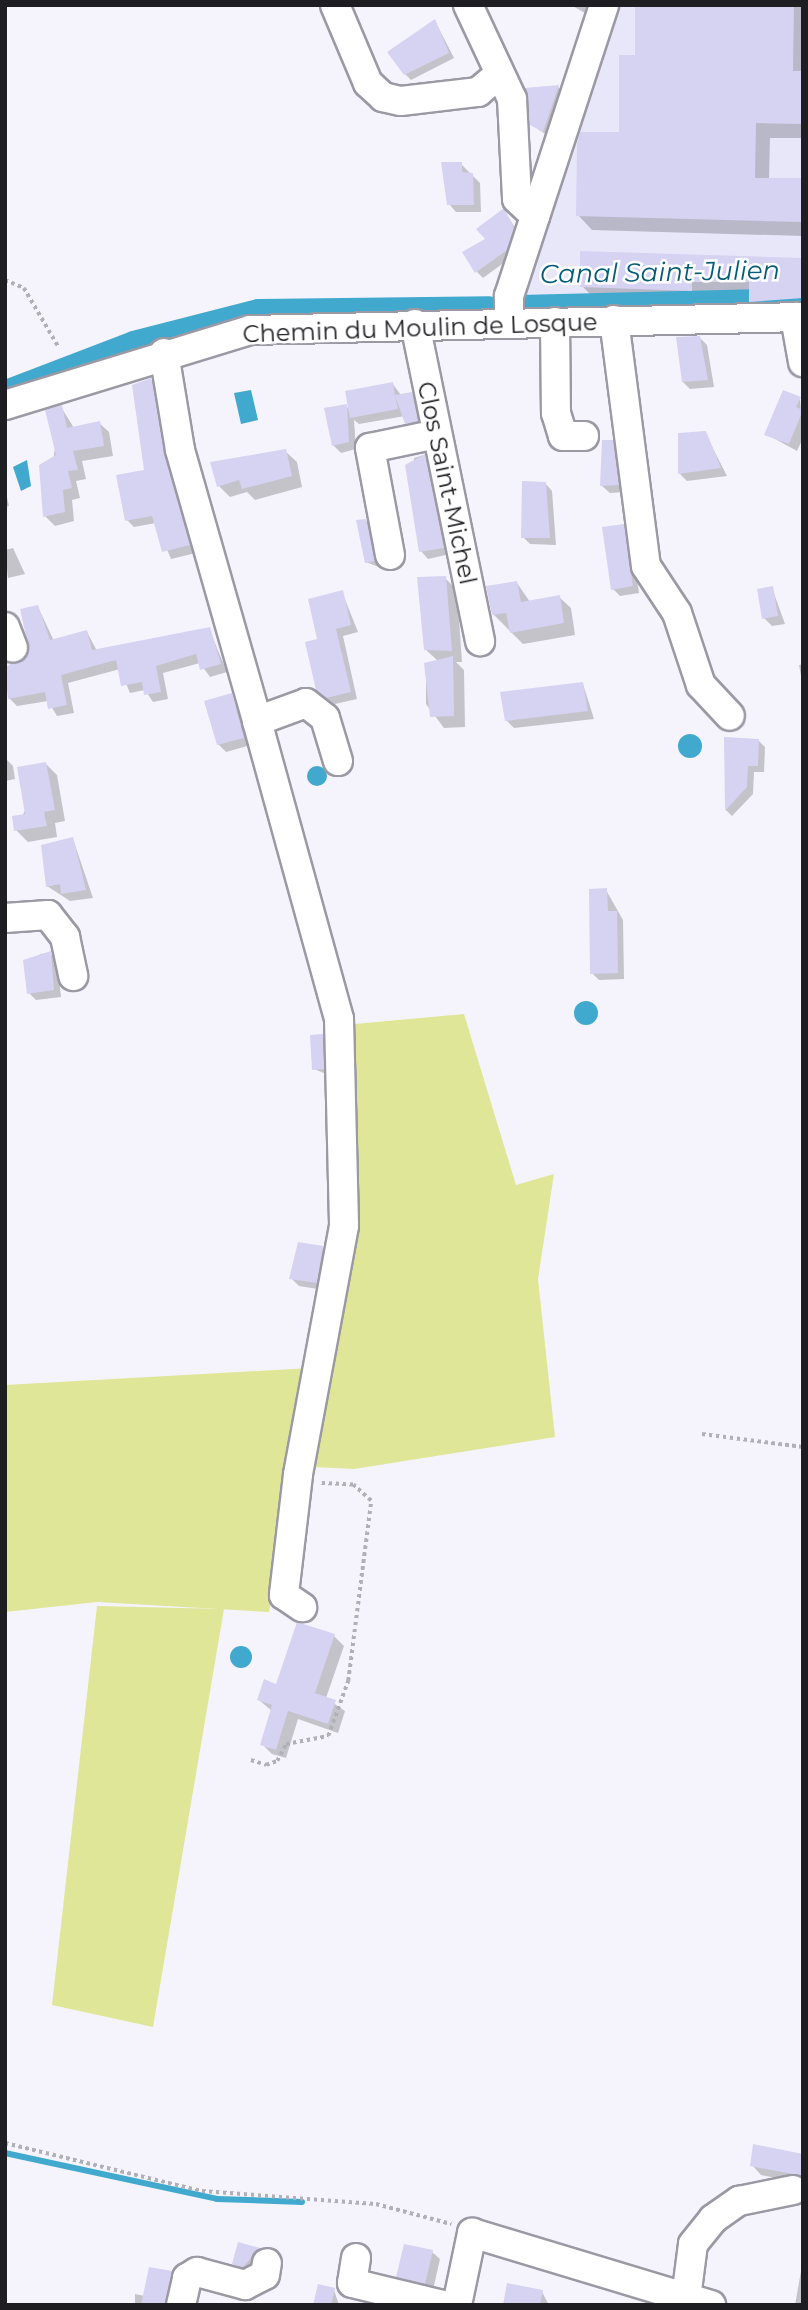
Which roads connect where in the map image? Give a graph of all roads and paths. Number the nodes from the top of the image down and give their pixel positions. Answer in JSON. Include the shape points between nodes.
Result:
{"nodes":[{"id":1,"x":335,"y":5,"type":"edge"},
{"id":2,"x":468,"y":5,"type":"edge"},
{"id":3,"x":604,"y":5,"type":"edge"},
{"id":4,"x":498,"y":75,"type":"junction"},
{"id":5,"x":535,"y":216,"type":"junction"},
{"id":6,"x":5,"y":280,"type":"edge"},
{"id":7,"x":509,"y":309,"type":"junction"},
{"id":8,"x":799,"y":317,"type":"edge"},
{"id":9,"x":614,"y":320,"type":"junction"},
{"id":10,"x":555,"y":322,"type":"junction"},
{"id":11,"x":415,"y":324,"type":"junction"},
{"id":12,"x":58,"y":345,"type":"dead end"},
{"id":13,"x":164,"y":353,"type":"junction"},
{"id":14,"x":803,"y":362,"type":"edge"},
{"id":15,"x":5,"y":405,"type":"edge"},
{"id":16,"x":437,"y":434,"type":"junction"},
{"id":17,"x":584,"y":436,"type":"dead end"},
{"id":18,"x":390,"y":555,"type":"dead end"},
{"id":19,"x":480,"y":641,"type":"dead end"},
{"id":20,"x":730,"y":716,"type":"dead end"},
{"id":21,"x":257,"y":722,"type":"junction"},
{"id":22,"x":338,"y":761,"type":"dead end"},
{"id":23,"x":5,"y":918,"type":"edge"},
{"id":24,"x":73,"y":976,"type":"dead end"},
{"id":25,"x":702,"y":1434,"type":"dead end"},
{"id":26,"x":803,"y":1447,"type":"edge"},
{"id":27,"x":298,"y":1475,"type":"junction"},
{"id":28,"x":302,"y":1607,"type":"dead end"},
{"id":29,"x":251,"y":1760,"type":"dead end"},
{"id":30,"x":5,"y":2143,"type":"edge"},
{"id":31,"x":793,"y":2190,"type":"dead end"},
{"id":32,"x":472,"y":2233,"type":"junction"},
{"id":33,"x":356,"y":2258,"type":"dead end"},
{"id":34,"x":267,"y":2263,"type":"dead end"},
{"id":35,"x":699,"y":2301,"type":"edge"},
{"id":36,"x":181,"y":2305,"type":"edge"},
{"id":37,"x":344,"y":2305,"type":"edge"},
{"id":38,"x":384,"y":2305,"type":"edge"},
{"id":39,"x":443,"y":2305,"type":"edge"},
{"id":40,"x":457,"y":2305,"type":"edge"}],
"edges":[{"from":1,"to":4,"type":"street","via":[[368,83],[383,97],[401,101],[478,92]]},
{"from":2,"to":4,"type":"street"},
{"from":3,"to":5,"type":"street"},
{"from":4,"to":5,"type":"street","via":[[512,99],[516,199]]},
{"from":5,"to":7,"type":"street"},
{"from":6,"to":12,"type":"path","via":[[24,288]]},
{"from":7,"to":10,"type":"street","name":"Chemin du Moulin de Losque"},
{"from":7,"to":11,"type":"street","name":"Chemin du Moulin de Losque"},
{"from":8,"to":9,"type":"street","name":"Chemin du Moulin de Losque"},
{"from":8,"to":14,"type":"street"},
{"from":9,"to":10,"type":"street","name":"Chemin du Moulin de Losque"},
{"from":9,"to":20,"type":"street","via":[[646,566],[677,613],[701,685]]},
{"from":10,"to":17,"type":"street","via":[[556,413],[563,436]]},
{"from":11,"to":13,"type":"street","name":"Chemin du Moulin de Losque","via":[[250,330]]},
{"from":11,"to":16,"type":"street","name":"Clos Saint-Michel"},
{"from":13,"to":15,"type":"street","name":"Chemin du Moulin de Losque"},
{"from":13,"to":21,"type":"street","via":[[180,450]]},
{"from":16,"to":18,"type":"street","via":[[370,448]]},
{"from":16,"to":19,"type":"street","name":"Clos Saint-Michel"},
{"from":21,"to":22,"type":"street","via":[[306,703],[325,718]]},
{"from":21,"to":27,"type":"street","via":[[339,1019],[344,1226]]},
{"from":23,"to":24,"type":"street","via":[[48,915],[65,937]]},
{"from":25,"to":26,"type":"path"},
{"from":27,"to":28,"type":"street","via":[[284,1595]]},
{"from":27,"to":29,"type":"path","via":[[353,1485],[371,1500],[354,1655],[328,1736],[286,1744],[277,1761],[266,1765]]},
{"from":30,"to":32,"type":"path","via":[[202,2191],[376,2204]]},
{"from":31,"to":35,"type":"street","via":[[739,2201],[713,2218],[693,2244]]},
{"from":32,"to":35,"type":"street"},
{"from":32,"to":40,"type":"street"},
{"from":33,"to":39,"type":"street","via":[[352,2283]]},
{"from":34,"to":36,"type":"street","via":[[256,2283],[197,2272],[187,2278]]},
{"from":37,"to":38,"type":"street","via":[[345,2297]]}]}
